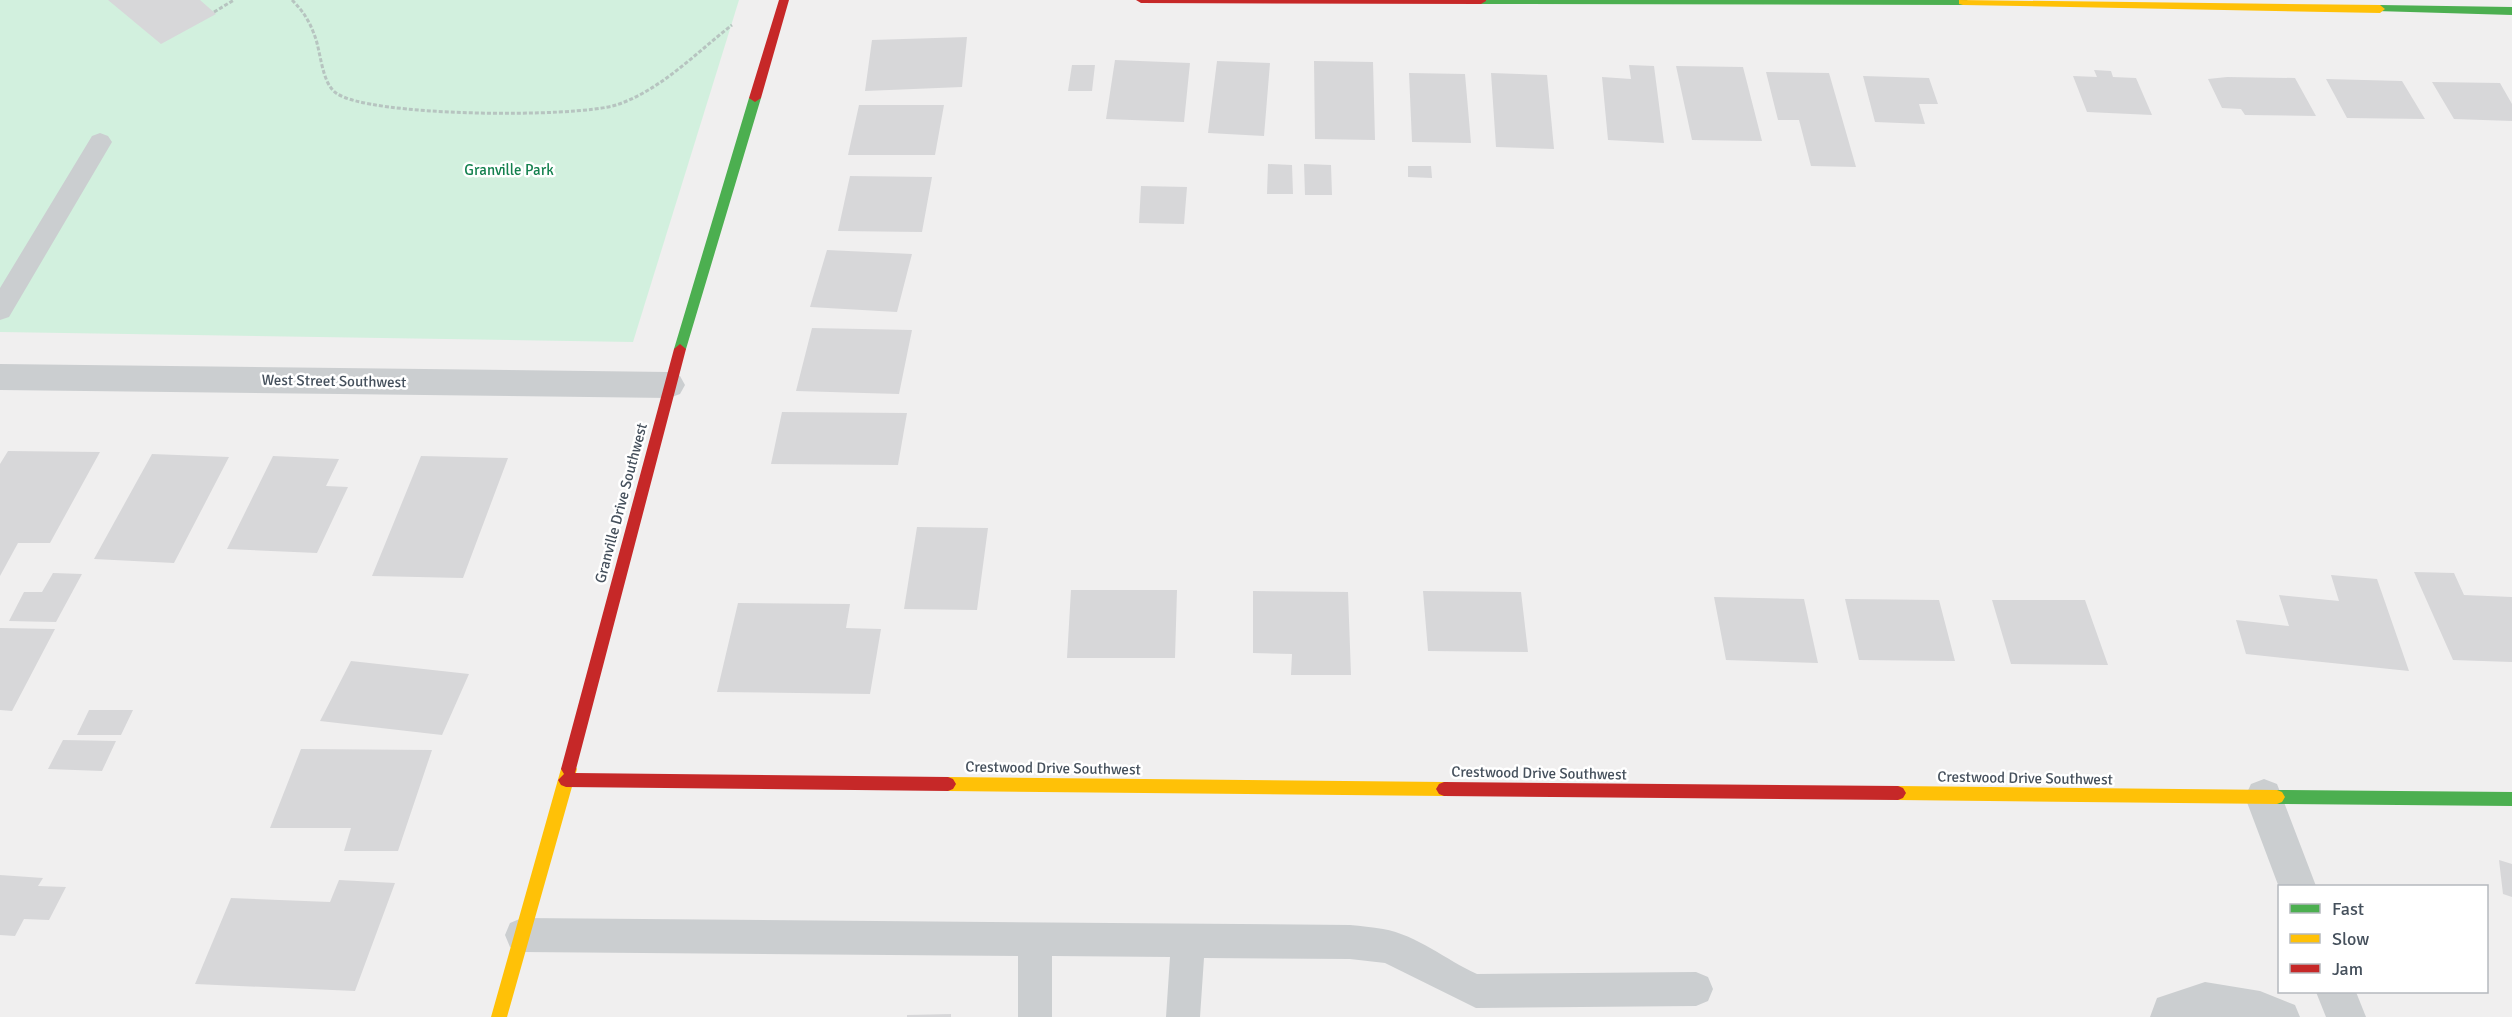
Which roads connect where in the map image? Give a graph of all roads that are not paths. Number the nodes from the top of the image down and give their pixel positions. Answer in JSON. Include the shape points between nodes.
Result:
{"nodes":[{"id":1,"x":784,"y":0,"type":"edge"},
{"id":2,"x":1141,"y":0,"type":"edge"},
{"id":3,"x":1958,"y":1,"type":"edge"},
{"id":4,"x":2512,"y":11,"type":"edge"},
{"id":5,"x":100,"y":142,"type":"dead end"},
{"id":6,"x":0,"y":310,"type":"edge"},
{"id":7,"x":0,"y":377,"type":"edge"},
{"id":8,"x":669,"y":385,"type":"junction"},
{"id":9,"x":566,"y":780,"type":"junction"},
{"id":10,"x":2264,"y":796,"type":"junction"},
{"id":11,"x":2512,"y":799,"type":"edge"},
{"id":12,"x":2297,"y":885,"type":"edge"},
{"id":13,"x":522,"y":935,"type":"junction"},
{"id":14,"x":1035,"y":938,"type":"junction"},
{"id":15,"x":1188,"y":939,"type":"junction"},
{"id":16,"x":1696,"y":990,"type":"dead end"},
{"id":17,"x":2336,"y":993,"type":"edge"},
{"id":18,"x":499,"y":1017,"type":"edge"},
{"id":19,"x":1035,"y":1017,"type":"edge"},
{"id":20,"x":1183,"y":1017,"type":"edge"},
{"id":21,"x":2168,"y":1017,"type":"edge"},
{"id":22,"x":2283,"y":1017,"type":"edge"},
{"id":23,"x":2346,"y":1017,"type":"edge"}],
"edges":[{"from":1,"to":8,"type":"street","name":"Granville Drive Southwest"},
{"from":2,"to":3,"type":"street"},
{"from":3,"to":4,"type":"street"},
{"from":5,"to":6,"type":"lane"},
{"from":7,"to":8,"type":"street","name":"West Street Southwest"},
{"from":8,"to":9,"type":"street","name":"Granville Drive Southwest"},
{"from":9,"to":10,"type":"street","name":"Crestwood Drive Southwest"},
{"from":9,"to":13,"type":"street","name":"Granville Drive Southwest"},
{"from":10,"to":11,"type":"street","name":"Crestwood Drive Southwest"},
{"from":10,"to":12,"type":"street"},
{"from":13,"to":14,"type":"lane"},
{"from":13,"to":18,"type":"street","name":"Granville Drive Southwest"},
{"from":14,"to":15,"type":"lane"},
{"from":14,"to":19,"type":"lane"},
{"from":15,"to":16,"type":"lane","via":[[1385,946],[1476,991]]},
{"from":15,"to":20,"type":"lane"},
{"from":17,"to":23,"type":"street"},
{"from":21,"to":22,"type":"lane","via":[[2169,1010],[2205,999],[2260,1008]]}]}
